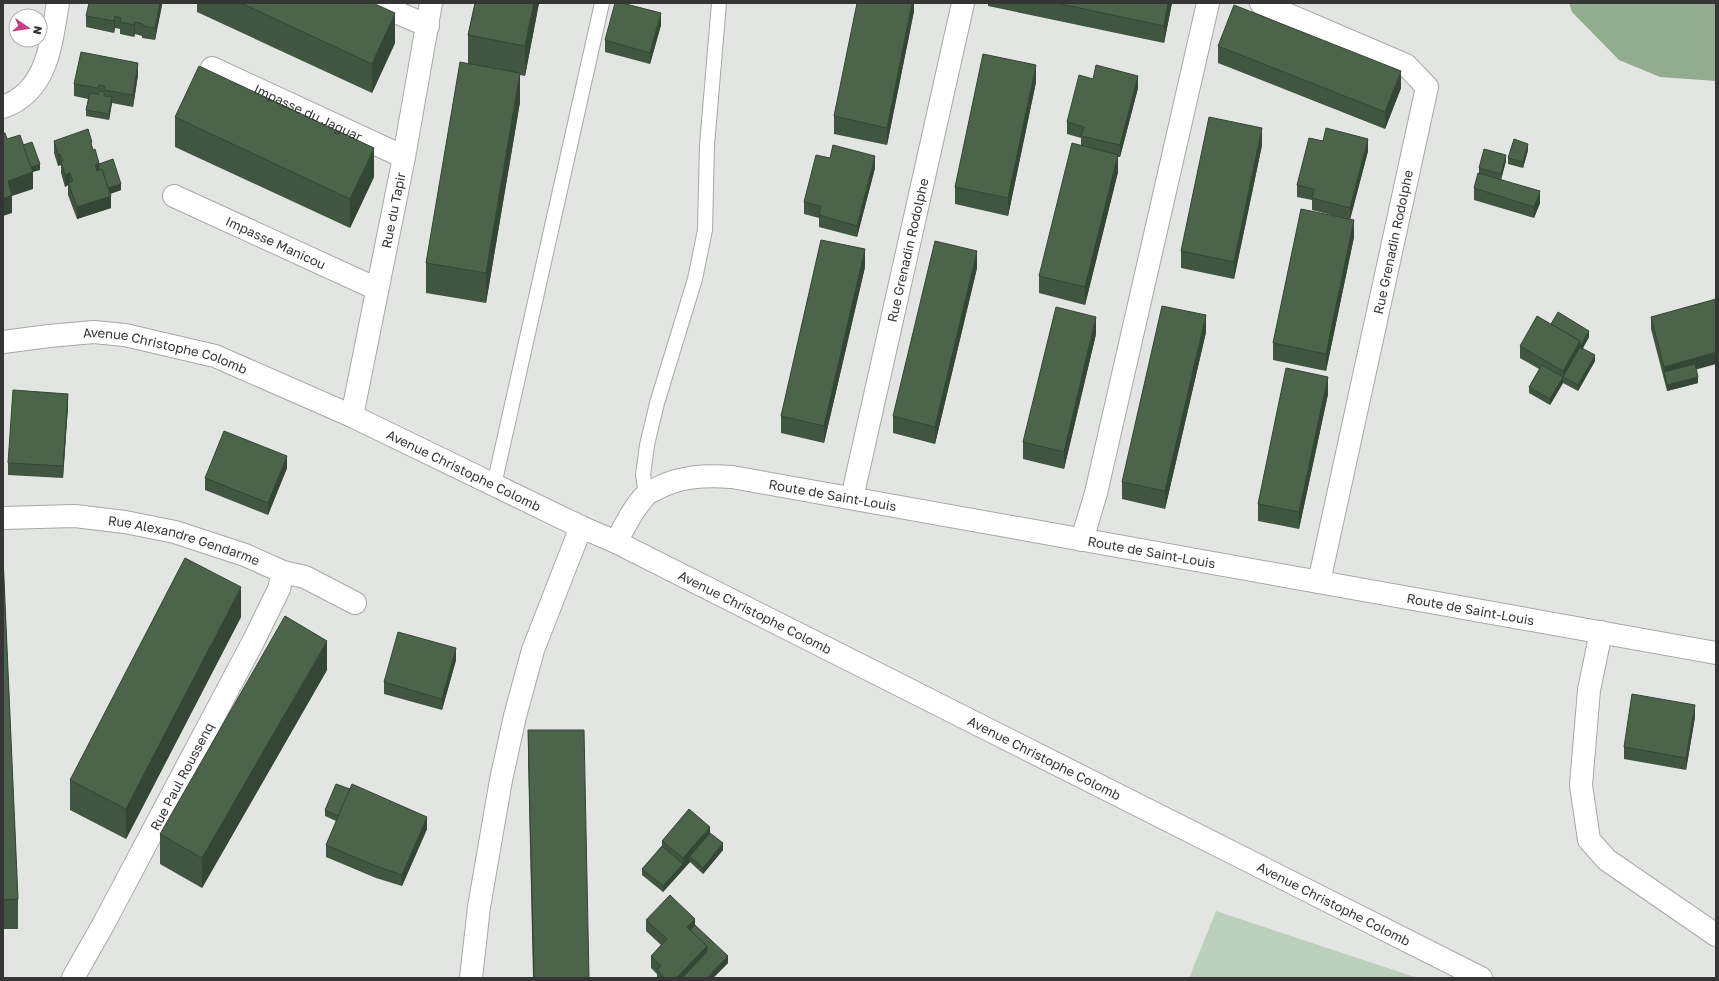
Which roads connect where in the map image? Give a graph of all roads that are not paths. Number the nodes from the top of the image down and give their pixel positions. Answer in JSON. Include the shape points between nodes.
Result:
{"nodes":[{"id":1,"x":58,"y":3,"type":"edge"},
{"id":2,"x":375,"y":3,"type":"edge"},
{"id":3,"x":432,"y":3,"type":"edge"},
{"id":4,"x":602,"y":3,"type":"edge"},
{"id":5,"x":718,"y":3,"type":"edge"},
{"id":6,"x":963,"y":3,"type":"edge"},
{"id":7,"x":1208,"y":3,"type":"edge"},
{"id":8,"x":1261,"y":3,"type":"edge"},
{"id":9,"x":428,"y":26,"type":"junction"},
{"id":10,"x":212,"y":68,"type":"dead end"},
{"id":11,"x":3,"y":107,"type":"edge"},
{"id":12,"x":404,"y":157,"type":"junction"},
{"id":13,"x":174,"y":196,"type":"dead end"},
{"id":14,"x":377,"y":290,"type":"junction"},
{"id":15,"x":3,"y":342,"type":"edge"},
{"id":16,"x":352,"y":416,"type":"junction"},
{"id":17,"x":494,"y":485,"type":"junction"},
{"id":18,"x":646,"y":494,"type":"junction"},
{"id":19,"x":852,"y":498,"type":"junction"},
{"id":20,"x":3,"y":518,"type":"edge"},
{"id":21,"x":581,"y":527,"type":"junction"},
{"id":22,"x":1082,"y":540,"type":"junction"},
{"id":23,"x":616,"y":542,"type":"junction"},
{"id":24,"x":282,"y":572,"type":"junction"},
{"id":25,"x":1319,"y":582,"type":"junction"},
{"id":26,"x":355,"y":603,"type":"dead end"},
{"id":27,"x":1601,"y":632,"type":"junction"},
{"id":28,"x":1716,"y":653,"type":"edge"},
{"id":29,"x":1716,"y":935,"type":"edge"},
{"id":30,"x":73,"y":978,"type":"edge"},
{"id":31,"x":471,"y":978,"type":"edge"},
{"id":32,"x":1482,"y":978,"type":"edge"}],
"edges":[{"from":1,"to":11,"type":"street","via":[[50,48],[41,74],[23,96]]},
{"from":2,"to":9,"type":"street"},
{"from":3,"to":9,"type":"street","name":"Rue du Tapir"},
{"from":4,"to":17,"type":"lane"},
{"from":5,"to":18,"type":"lane","via":[[705,230],[696,279],[657,403],[647,445],[643,475]]},
{"from":6,"to":19,"type":"street","name":"Rue Grenadin Rodolphe"},
{"from":7,"to":22,"type":"street","via":[[1096,493]]},
{"from":8,"to":25,"type":"street","name":"Rue Grenadin Rodolphe","via":[[1406,65],[1427,87]]},
{"from":9,"to":12,"type":"street","name":"Rue du Tapir"},
{"from":10,"to":12,"type":"street","name":"Impasse du Jaguar"},
{"from":12,"to":14,"type":"street","name":"Rue du Tapir"},
{"from":13,"to":14,"type":"street","name":"Impasse Manicou"},
{"from":14,"to":16,"type":"street","name":"Rue du Tapir"},
{"from":15,"to":16,"type":"street","name":"Avenue Christophe Colomb","via":[[94,332],[125,334],[215,356]]},
{"from":16,"to":17,"type":"street","name":"Avenue Christophe Colomb"},
{"from":17,"to":21,"type":"street","name":"Avenue Christophe Colomb"},
{"from":18,"to":19,"type":"street","name":"Route de Saint-Louis","via":[[664,484],[709,476],[732,477]]},
{"from":18,"to":23,"type":"street","name":"Route de Saint-Louis"},
{"from":19,"to":22,"type":"street","name":"Route de Saint-Louis"},
{"from":20,"to":24,"type":"street","name":"Rue Alexandre Gendarme","via":[[75,516],[125,522],[175,532],[245,555]]},
{"from":21,"to":23,"type":"street","name":"Avenue Christophe Colomb"},
{"from":21,"to":31,"type":"street","via":[[533,650],[516,716],[499,787],[479,907]]},
{"from":22,"to":25,"type":"street","name":"Route de Saint-Louis"},
{"from":23,"to":32,"type":"street","name":"Avenue Christophe Colomb"},
{"from":24,"to":26,"type":"street","name":"Rue Alexandre Gendarme","via":[[305,577]]},
{"from":24,"to":30,"type":"street","name":"Rue Paul Roussenq","via":[[279,589],[254,642]]},
{"from":25,"to":27,"type":"street","name":"Route de Saint-Louis"},
{"from":27,"to":28,"type":"street","name":"Route de Saint-Louis"},
{"from":27,"to":29,"type":"street","via":[[1589,690],[1581,785],[1589,840],[1607,860]]}]}
